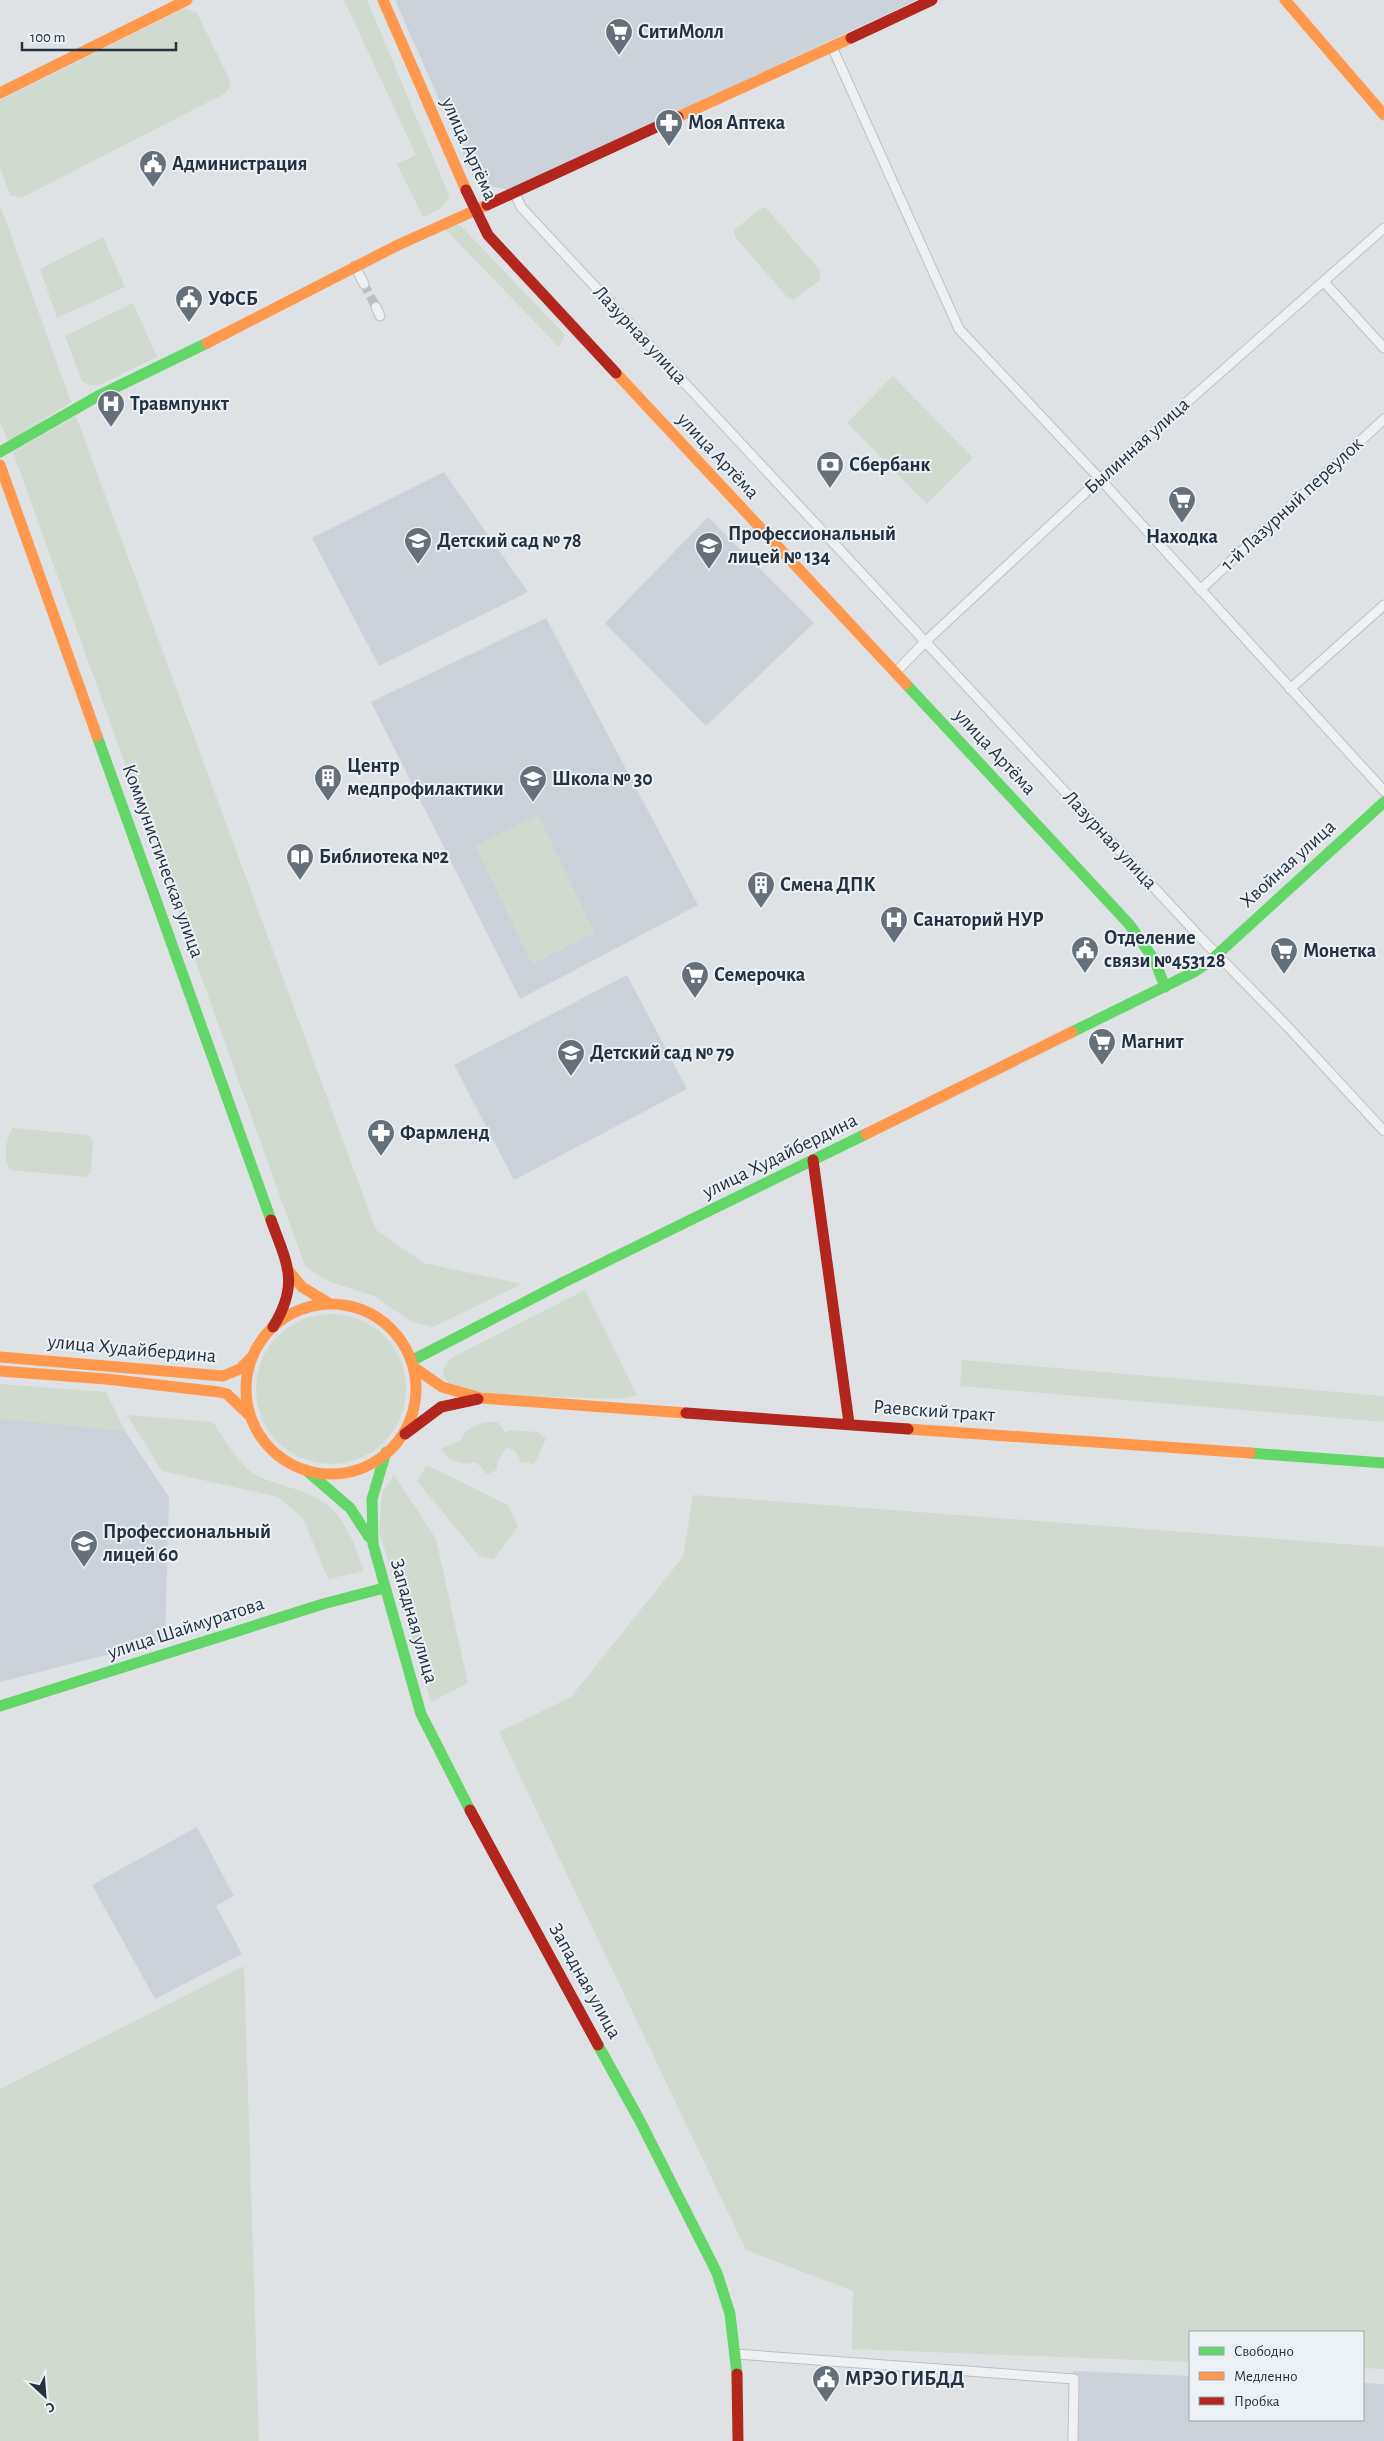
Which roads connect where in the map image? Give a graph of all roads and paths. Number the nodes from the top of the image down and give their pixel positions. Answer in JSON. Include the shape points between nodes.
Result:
{"nodes":[{"id":1,"x":187,"y":0,"type":"edge"},
{"id":2,"x":383,"y":0,"type":"edge"},
{"id":3,"x":932,"y":0,"type":"edge"},
{"id":4,"x":1285,"y":0,"type":"edge"},
{"id":5,"x":832,"y":47,"type":"junction"},
{"id":6,"x":0,"y":93,"type":"edge"},
{"id":7,"x":1384,"y":114,"type":"edge"},
{"id":8,"x":515,"y":193,"type":"junction"},
{"id":9,"x":475,"y":210,"type":"junction"},
{"id":10,"x":1384,"y":228,"type":"edge"},
{"id":11,"x":355,"y":266,"type":"junction"},
{"id":12,"x":1324,"y":282,"type":"junction"},
{"id":13,"x":364,"y":284,"type":"tunnel mouth"},
{"id":14,"x":1384,"y":348,"type":"edge"},
{"id":15,"x":1384,"y":419,"type":"edge"},
{"id":16,"x":0,"y":452,"type":"edge"},
{"id":17,"x":0,"y":465,"type":"edge"},
{"id":18,"x":1100,"y":479,"type":"junction"},
{"id":19,"x":1200,"y":590,"type":"junction"},
{"id":20,"x":1384,"y":605,"type":"edge"},
{"id":21,"x":925,"y":642,"type":"junction"},
{"id":22,"x":896,"y":672,"type":"junction"},
{"id":23,"x":1290,"y":689,"type":"junction"},
{"id":24,"x":1384,"y":791,"type":"edge"},
{"id":25,"x":1384,"y":802,"type":"edge"},
{"id":26,"x":1217,"y":954,"type":"junction"},
{"id":27,"x":1165,"y":987,"type":"junction"},
{"id":28,"x":1384,"y":1131,"type":"edge"},
{"id":29,"x":813,"y":1160,"type":"junction"},
{"id":30,"x":289,"y":1270,"type":"junction"},
{"id":31,"x":330,"y":1304,"type":"junction"},
{"id":32,"x":273,"y":1327,"type":"junction"},
{"id":33,"x":254,"y":1355,"type":"junction"},
{"id":34,"x":0,"y":1357,"type":"edge"},
{"id":35,"x":414,"y":1364,"type":"junction"},
{"id":36,"x":0,"y":1371,"type":"edge"},
{"id":37,"x":482,"y":1398,"type":"junction"},
{"id":38,"x":248,"y":1414,"type":"junction"},
{"id":39,"x":849,"y":1423,"type":"junction"},
{"id":40,"x":401,"y":1437,"type":"junction"},
{"id":41,"x":386,"y":1452,"type":"junction"},
{"id":42,"x":1384,"y":1463,"type":"edge"},
{"id":43,"x":306,"y":1470,"type":"junction"},
{"id":44,"x":373,"y":1544,"type":"junction"},
{"id":45,"x":384,"y":1588,"type":"junction"},
{"id":46,"x":0,"y":1706,"type":"edge"},
{"id":47,"x":736,"y":2354,"type":"junction"},
{"id":48,"x":738,"y":2441,"type":"edge"},
{"id":49,"x":1073,"y":2441,"type":"edge"}],
"edges":[{"from":1,"to":6,"type":"main road"},
{"from":2,"to":9,"type":"main road","name":"улица Артёма"},
{"from":3,"to":5,"type":"main road"},
{"from":4,"to":7,"type":"main road"},
{"from":5,"to":8,"type":"main road"},
{"from":5,"to":18,"type":"street","via":[[959,329]]},
{"from":8,"to":9,"type":"main road"},
{"from":8,"to":21,"type":"street","name":"Лазурная улица","via":[[521,207]]},
{"from":9,"to":11,"type":"main road"},
{"from":9,"to":22,"type":"main road","name":"улица Артёма","via":[[488,235],[507,257]]},
{"from":10,"to":12,"type":"street","name":"Былинная улица"},
{"from":11,"to":13,"type":"street"},
{"from":11,"to":16,"type":"main road","via":[[98,396]]},
{"from":12,"to":14,"type":"street"},
{"from":12,"to":18,"type":"street","name":"Былинная улица"},
{"from":15,"to":19,"type":"street","name":"1-й Лазурный переулок"},
{"from":17,"to":30,"type":"main road","name":"Коммунистическая улица"},
{"from":18,"to":19,"type":"street"},
{"from":18,"to":21,"type":"street","name":"Былинная улица"},
{"from":19,"to":23,"type":"street"},
{"from":20,"to":23,"type":"street"},
{"from":21,"to":22,"type":"street","name":"Былинная улица"},
{"from":21,"to":26,"type":"street","name":"Лазурная улица"},
{"from":22,"to":27,"type":"main road","name":"улица Артёма","via":[[1129,924],[1152,955]]},
{"from":23,"to":24,"type":"street"},
{"from":25,"to":26,"type":"main road","name":"Хвойная улица"},
{"from":26,"to":27,"type":"main road","name":"Хвойная улица","via":[[1194,972]]},
{"from":26,"to":28,"type":"street","name":"Лазурная улица"},
{"from":27,"to":29,"type":"main road","name":"улица Худайбердина"},
{"from":29,"to":35,"type":"main road","name":"улица Худайбердина","via":[[562,1283]]},
{"from":29,"to":39,"type":"main road"},
{"from":30,"to":31,"type":"main road","name":"Коммунистическая улица","via":[[302,1287]]},
{"from":30,"to":32,"type":"main road","name":"Коммунистическая улица","via":[[290,1290],[286,1306]]},
{"from":31,"to":32,"type":"main road","via":[[292,1313]]},
{"from":31,"to":35,"type":"main road","via":[[372,1314],[387,1324],[401,1338]]},
{"from":32,"to":33,"type":"main road"},
{"from":33,"to":34,"type":"main road","name":"улица Худайбердина","via":[[240,1369],[222,1376]]},
{"from":33,"to":38,"type":"main road","via":[[247,1378]]},
{"from":35,"to":37,"type":"main road","name":"Раевский тракт","via":[[442,1387]]},
{"from":35,"to":40,"type":"main road","via":[[416,1395],[412,1414]]},
{"from":36,"to":38,"type":"main road","name":"улица Худайбердина","via":[[218,1392],[227,1394]]},
{"from":37,"to":39,"type":"main road","name":"Раевский тракт"},
{"from":37,"to":40,"type":"main road","name":"Раевский тракт","via":[[441,1407]]},
{"from":38,"to":43,"type":"main road","via":[[272,1450]]},
{"from":39,"to":42,"type":"main road","name":"Раевский тракт"},
{"from":40,"to":41,"type":"main road"},
{"from":41,"to":43,"type":"main road","via":[[376,1461],[347,1472],[327,1474]]},
{"from":41,"to":44,"type":"main road","name":"Западная улица","via":[[372,1499]]},
{"from":43,"to":44,"type":"main road","name":"Западная улица","via":[[350,1506]]},
{"from":44,"to":45,"type":"main road","name":"Западная улица"},
{"from":45,"to":46,"type":"main road","name":"улица Шаймуратова","via":[[323,1604]]},
{"from":45,"to":47,"type":"main road","name":"Западная улица","via":[[426,1725],[701,2238],[725,2292]]},
{"from":47,"to":48,"type":"main road","name":"Западная улица"},
{"from":47,"to":49,"type":"street","via":[[1074,2379]]}]}
